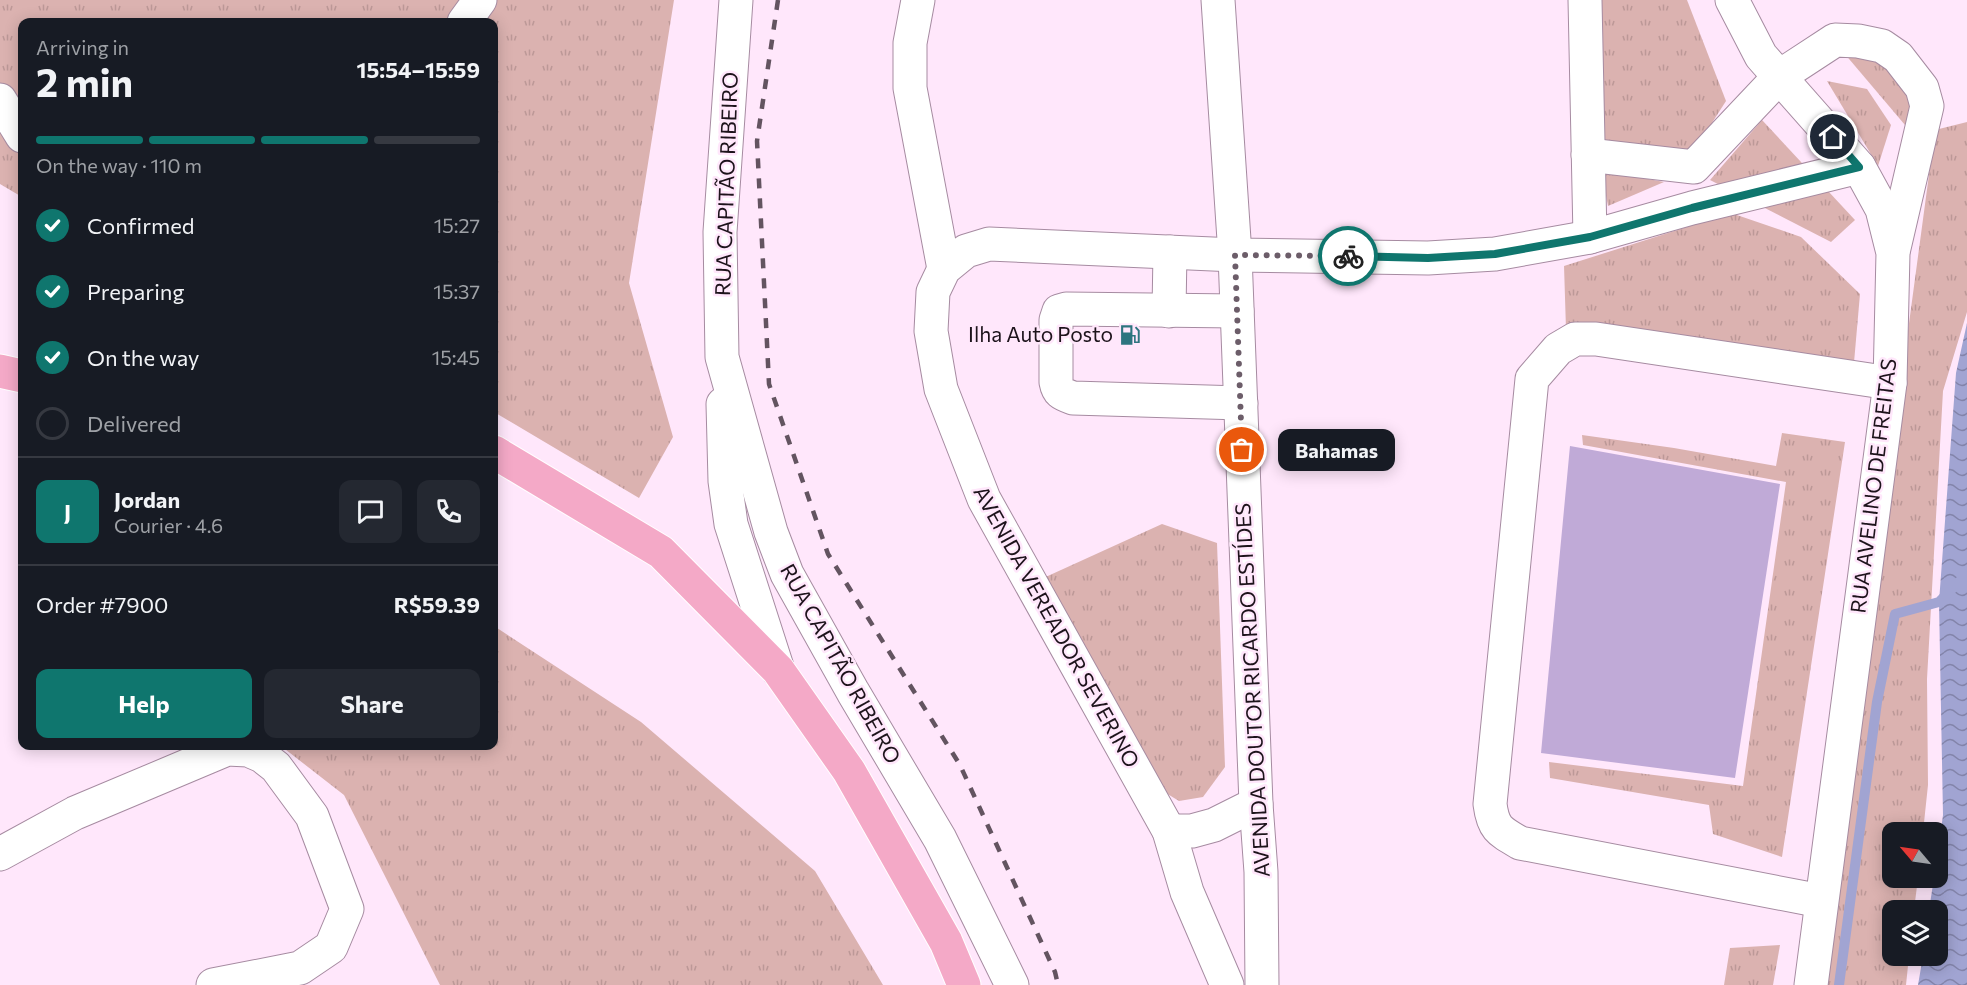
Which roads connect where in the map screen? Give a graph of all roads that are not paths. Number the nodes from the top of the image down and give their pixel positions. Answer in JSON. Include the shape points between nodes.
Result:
{"nodes":[{"id":1,"x":480,"y":0,"type":"edge"},
{"id":2,"x":736,"y":0,"type":"edge"},
{"id":3,"x":918,"y":0,"type":"edge"},
{"id":4,"x":1218,"y":0,"type":"edge"},
{"id":5,"x":1585,"y":0,"type":"edge"},
{"id":6,"x":1732,"y":0,"type":"edge"},
{"id":7,"x":467,"y":18,"type":"edge"},
{"id":8,"x":1779,"y":76,"type":"junction"},
{"id":9,"x":0,"y":100,"type":"edge"},
{"id":10,"x":18,"y":129,"type":"edge"},
{"id":11,"x":1588,"y":155,"type":"junction"},
{"id":12,"x":1694,"y":167,"type":"junction"},
{"id":13,"x":1859,"y":167,"type":"junction"},
{"id":14,"x":1692,"y":208,"type":"junction"},
{"id":15,"x":1590,"y":237,"type":"junction"},
{"id":16,"x":1170,"y":252,"type":"junction"},
{"id":17,"x":1893,"y":253,"type":"junction"},
{"id":18,"x":1235,"y":255,"type":"junction"},
{"id":19,"x":944,"y":269,"type":"junction"},
{"id":20,"x":1169,"y":310,"type":"junction"},
{"id":21,"x":1237,"y":311,"type":"junction"},
{"id":22,"x":723,"y":357,"type":"junction"},
{"id":23,"x":0,"y":371,"type":"edge"},
{"id":24,"x":18,"y":375,"type":"edge"},
{"id":25,"x":1890,"y":383,"type":"junction"},
{"id":26,"x":1241,"y":403,"type":"junction"},
{"id":27,"x":498,"y":454,"type":"edge"},
{"id":28,"x":778,"y":670,"type":"junction"},
{"id":29,"x":224,"y":750,"type":"edge"},
{"id":30,"x":248,"y":750,"type":"edge"},
{"id":31,"x":1256,"y":804,"type":"junction"},
{"id":32,"x":1169,"y":831,"type":"junction"},
{"id":33,"x":0,"y":854,"type":"edge"},
{"id":34,"x":1821,"y":901,"type":"junction"},
{"id":35,"x":213,"y":985,"type":"edge"},
{"id":36,"x":964,"y":985,"type":"edge"},
{"id":37,"x":1012,"y":985,"type":"edge"},
{"id":38,"x":1227,"y":985,"type":"edge"},
{"id":39,"x":1262,"y":985,"type":"edge"},
{"id":40,"x":1811,"y":985,"type":"edge"}],
"edges":[{"from":1,"to":7,"type":"street"},
{"from":2,"to":22,"type":"street","name":"RUA CAPITÃO RIBEIRO","via":[[720,232]]},
{"from":3,"to":19,"type":"street","via":[[910,43],[910,88]]},
{"from":4,"to":18,"type":"street","name":"AVENIDA DOUTOR RICARDO ESTÍDES"},
{"from":5,"to":11,"type":"street"},
{"from":6,"to":8,"type":"street","name":"RUA AVELINO DE FREITAS","via":[[1761,56]]},
{"from":8,"to":12,"type":"street"},
{"from":8,"to":13,"type":"street","name":"RUA AVELINO DE FREITAS"},
{"from":8,"to":17,"type":"street","via":[[1835,40],[1858,41],[1882,46],[1898,57],[1922,88],[1927,106]]},
{"from":9,"to":10,"type":"street"},
{"from":11,"to":12,"type":"street"},
{"from":11,"to":15,"type":"street"},
{"from":12,"to":14,"type":"street"},
{"from":13,"to":14,"type":"street","name":"AVENIDA VEREADOR SEVERINO"},
{"from":13,"to":17,"type":"street","name":"RUA AVELINO DE FREITAS","via":[[1882,209]]},
{"from":14,"to":15,"type":"street","name":"AVENIDA VEREADOR SEVERINO"},
{"from":15,"to":18,"type":"street","name":"AVENIDA VEREADOR SEVERINO","via":[[1495,254],[1428,258]]},
{"from":16,"to":18,"type":"street","name":"AVENIDA VEREADOR SEVERINO"},
{"from":16,"to":19,"type":"street","name":"AVENIDA VEREADOR SEVERINO","via":[[989,244],[966,251]]},
{"from":16,"to":20,"type":"street"},
{"from":17,"to":25,"type":"street","name":"RUA AVELINO DE FREITAS"},
{"from":18,"to":21,"type":"street","name":"AVENIDA DOUTOR RICARDO ESTÍDES"},
{"from":19,"to":32,"type":"street","name":"AVENIDA VEREADOR SEVERINO","via":[[933,292],[931,331],[941,389],[984,499]]},
{"from":20,"to":21,"type":"street"},
{"from":20,"to":26,"type":"street","via":[[1059,311],[1057,390],[1072,398]]},
{"from":21,"to":26,"type":"street","name":"AVENIDA DOUTOR RICARDO ESTÍDES"},
{"from":22,"to":28,"type":"street","via":[[725,481],[731,524]]},
{"from":22,"to":37,"type":"street","name":"RUA CAPITÃO RIBEIRO","via":[[771,532],[787,574],[940,839]]},
{"from":23,"to":24,"type":"main road"},
{"from":25,"to":34,"type":"street","name":"RUA AVELINO DE FREITAS"},
{"from":25,"to":34,"type":"street","via":[[1596,339],[1575,339],[1558,349],[1532,379],[1490,804],[1492,821],[1502,833],[1520,843]]},
{"from":26,"to":31,"type":"street","name":"AVENIDA DOUTOR RICARDO ESTÍDES"},
{"from":27,"to":28,"type":"main road","via":[[662,552]]},
{"from":28,"to":36,"type":"main road","via":[[849,771],[946,942]]},
{"from":29,"to":33,"type":"street","via":[[75,813]]},
{"from":30,"to":35,"type":"street","via":[[276,767],[312,816],[347,909],[331,946],[300,968]]},
{"from":31,"to":32,"type":"street","via":[[1214,825],[1192,831]]},
{"from":31,"to":39,"type":"street","name":"AVENIDA DOUTOR RICARDO ESTÍDES"},
{"from":32,"to":38,"type":"street","name":"AVENIDA VEREADOR SEVERINO","via":[[1186,892]]},
{"from":34,"to":40,"type":"street","name":"RUA AVELINO DE FREITAS"}]}
